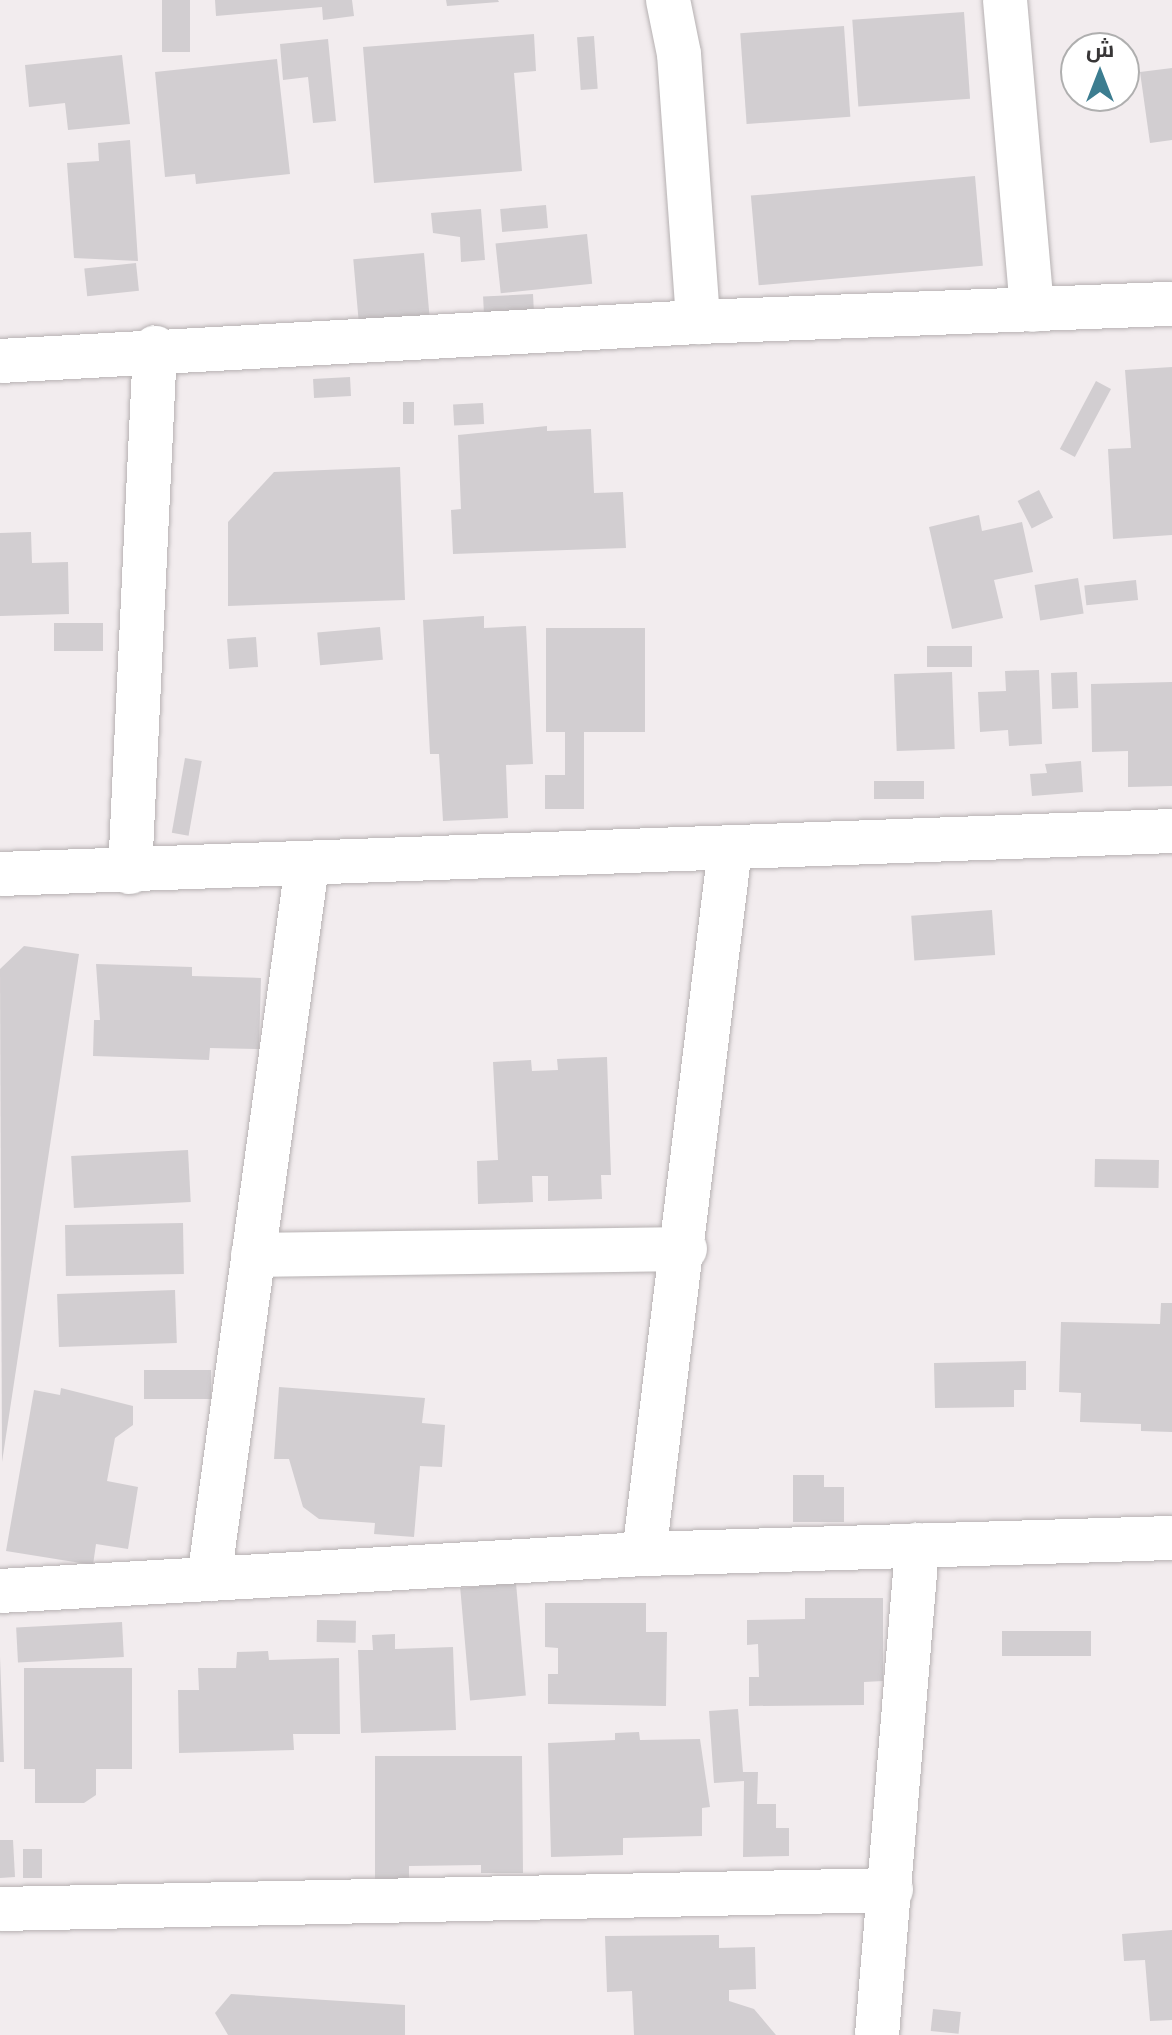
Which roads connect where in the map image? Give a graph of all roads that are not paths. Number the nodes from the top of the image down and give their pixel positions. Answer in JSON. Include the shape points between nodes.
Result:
{"nodes":[{"id":1,"x":668,"y":0,"type":"edge"},
{"id":2,"x":1005,"y":0,"type":"edge"},
{"id":3,"x":1172,"y":304,"type":"edge"},
{"id":4,"x":1032,"y":310,"type":"junction"},
{"id":5,"x":698,"y":322,"type":"junction"},
{"id":6,"x":155,"y":348,"type":"junction"},
{"id":7,"x":0,"y":361,"type":"edge"},
{"id":8,"x":1172,"y":831,"type":"edge"},
{"id":9,"x":730,"y":848,"type":"junction"},
{"id":10,"x":307,"y":865,"type":"junction"},
{"id":11,"x":130,"y":872,"type":"junction"},
{"id":12,"x":0,"y":874,"type":"edge"},
{"id":13,"x":685,"y":1249,"type":"junction"},
{"id":14,"x":253,"y":1255,"type":"junction"},
{"id":15,"x":1172,"y":1538,"type":"edge"},
{"id":16,"x":917,"y":1545,"type":"junction"},
{"id":17,"x":644,"y":1554,"type":"junction"},
{"id":18,"x":209,"y":1579,"type":"junction"},
{"id":19,"x":0,"y":1591,"type":"edge"},
{"id":20,"x":891,"y":1890,"type":"junction"},
{"id":21,"x":0,"y":1909,"type":"edge"},
{"id":22,"x":877,"y":2035,"type":"edge"}],
"edges":[{"from":1,"to":5,"type":"street","via":[[679,54]]},
{"from":2,"to":4,"type":"street"},
{"from":3,"to":4,"type":"street"},
{"from":4,"to":5,"type":"street"},
{"from":5,"to":6,"type":"street"},
{"from":6,"to":7,"type":"street"},
{"from":6,"to":11,"type":"street"},
{"from":8,"to":9,"type":"street"},
{"from":9,"to":10,"type":"street"},
{"from":9,"to":13,"type":"street"},
{"from":10,"to":11,"type":"street"},
{"from":10,"to":14,"type":"street"},
{"from":11,"to":12,"type":"street"},
{"from":13,"to":14,"type":"street"},
{"from":13,"to":17,"type":"street"},
{"from":14,"to":18,"type":"street"},
{"from":15,"to":16,"type":"street"},
{"from":16,"to":17,"type":"street"},
{"from":16,"to":20,"type":"street"},
{"from":17,"to":18,"type":"street"},
{"from":18,"to":19,"type":"street"},
{"from":20,"to":21,"type":"street"},
{"from":20,"to":22,"type":"street"}]}
